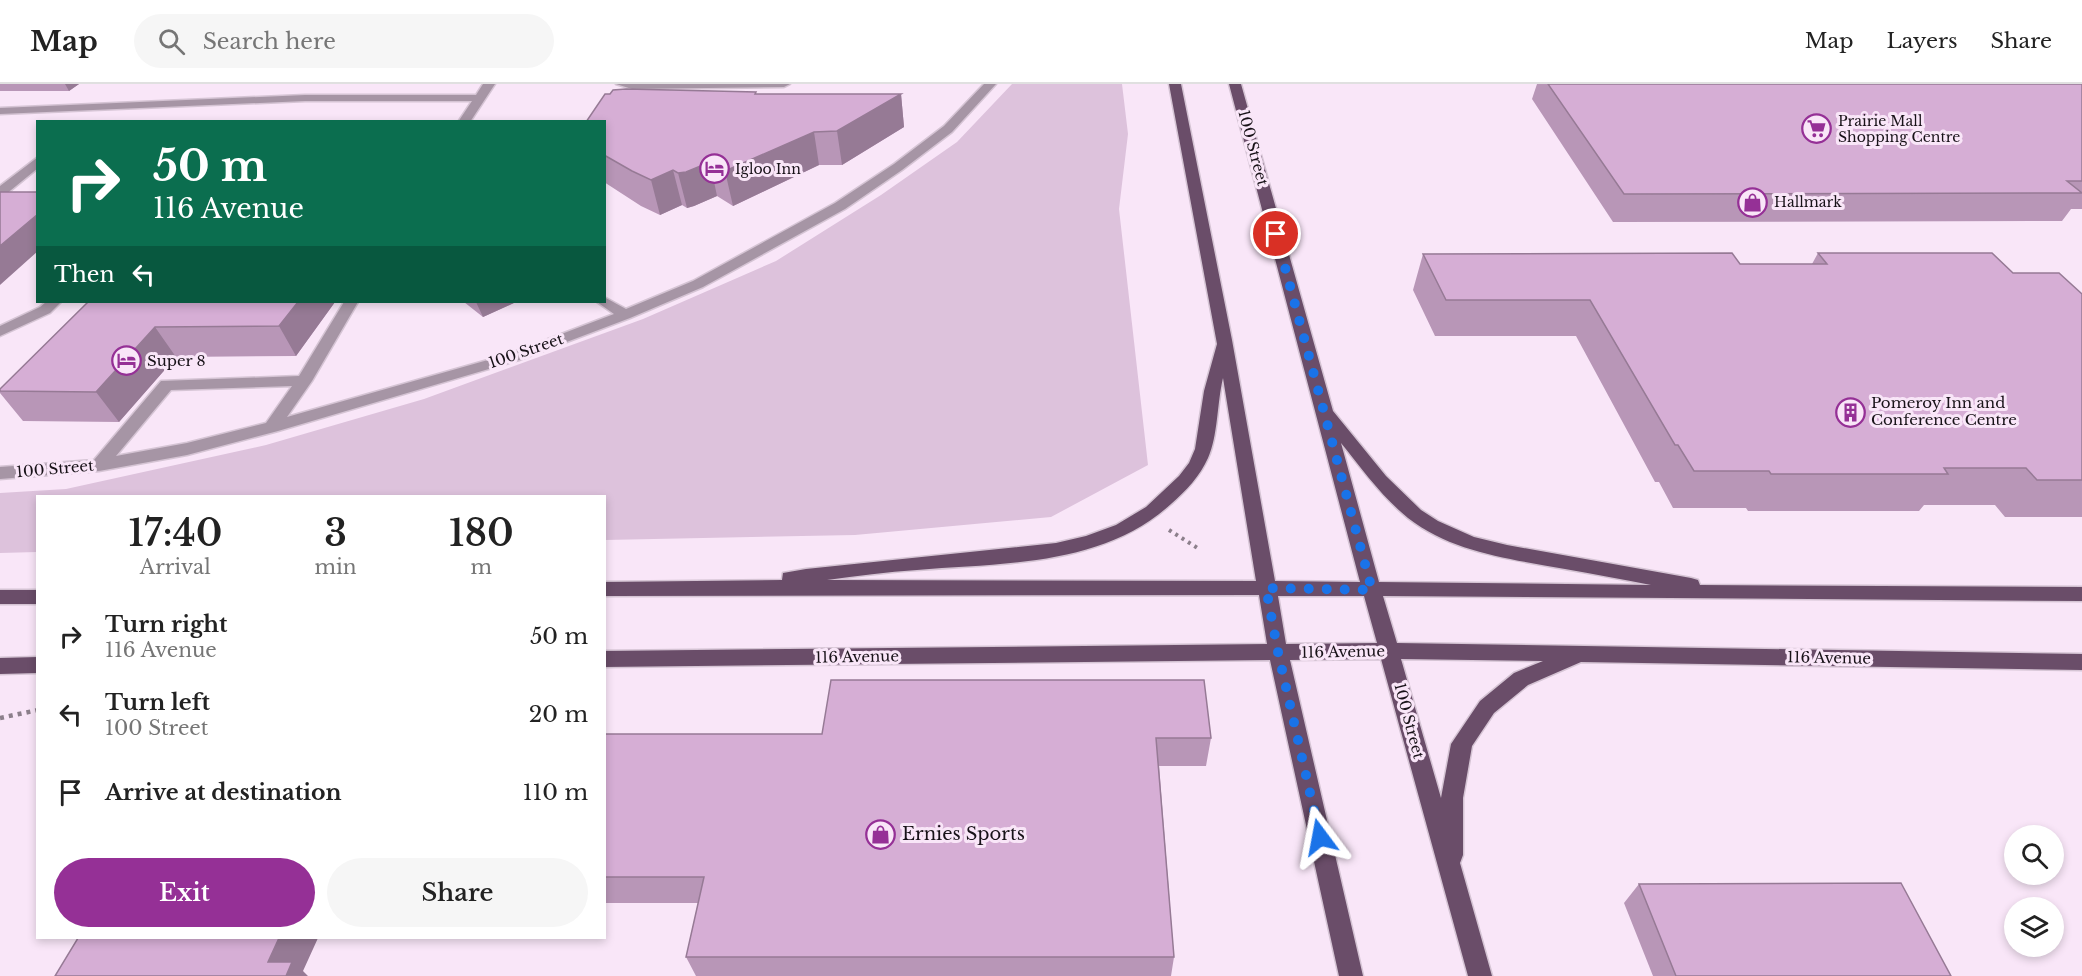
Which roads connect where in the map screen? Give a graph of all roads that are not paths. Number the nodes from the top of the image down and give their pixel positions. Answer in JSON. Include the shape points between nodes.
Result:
{"nodes":[{"id":1,"x":489,"y":84,"type":"edge"},
{"id":2,"x":622,"y":84,"type":"edge"},
{"id":3,"x":784,"y":84,"type":"edge"},
{"id":4,"x":990,"y":84,"type":"edge"},
{"id":5,"x":1175,"y":84,"type":"edge"},
{"id":6,"x":1235,"y":84,"type":"edge"},
{"id":7,"x":479,"y":98,"type":"junction"},
{"id":8,"x":0,"y":111,"type":"edge"},
{"id":9,"x":465,"y":120,"type":"edge"},
{"id":10,"x":36,"y":162,"type":"edge"},
{"id":11,"x":0,"y":192,"type":"edge"},
{"id":12,"x":0,"y":197,"type":"edge"},
{"id":13,"x":19,"y":197,"type":"edge"},
{"id":14,"x":606,"y":302,"type":"edge"},
{"id":15,"x":53,"y":303,"type":"edge"},
{"id":16,"x":350,"y":303,"type":"edge"},
{"id":17,"x":625,"y":315,"type":"junction"},
{"id":18,"x":0,"y":332,"type":"edge"},
{"id":19,"x":1224,"y":340,"type":"junction"},
{"id":20,"x":304,"y":381,"type":"junction"},
{"id":21,"x":1325,"y":411,"type":"junction"},
{"id":22,"x":272,"y":427,"type":"junction"},
{"id":23,"x":99,"y":465,"type":"junction"},
{"id":24,"x":0,"y":473,"type":"edge"},
{"id":25,"x":735,"y":587,"type":"junction"},
{"id":26,"x":1266,"y":588,"type":"junction"},
{"id":27,"x":606,"y":589,"type":"edge"},
{"id":28,"x":1372,"y":590,"type":"junction"},
{"id":29,"x":1743,"y":594,"type":"junction"},
{"id":30,"x":2082,"y":594,"type":"edge"},
{"id":31,"x":0,"y":597,"type":"edge"},
{"id":32,"x":36,"y":597,"type":"edge"},
{"id":33,"x":1390,"y":651,"type":"junction"},
{"id":34,"x":1278,"y":652,"type":"junction"},
{"id":35,"x":1580,"y":654,"type":"junction"},
{"id":36,"x":606,"y":659,"type":"edge"},
{"id":37,"x":2082,"y":662,"type":"edge"},
{"id":38,"x":36,"y":665,"type":"edge"},
{"id":39,"x":0,"y":666,"type":"edge"},
{"id":40,"x":1451,"y":878,"type":"junction"},
{"id":41,"x":1351,"y":976,"type":"edge"},
{"id":42,"x":1480,"y":976,"type":"edge"}],
"edges":[{"from":1,"to":7,"type":"street"},
{"from":2,"to":3,"type":"street"},
{"from":4,"to":17,"type":"street","name":"100 Street","via":[[948,129],[840,206],[698,284]]},
{"from":5,"to":19,"type":"main road"},
{"from":6,"to":21,"type":"main road","name":"100 Street"},
{"from":7,"to":8,"type":"street","via":[[305,98]]},
{"from":7,"to":9,"type":"street"},
{"from":10,"to":11,"type":"street"},
{"from":12,"to":13,"type":"street"},
{"from":14,"to":17,"type":"street"},
{"from":15,"to":18,"type":"street"},
{"from":16,"to":20,"type":"street"},
{"from":17,"to":22,"type":"street","name":"100 Street","via":[[514,357]]},
{"from":19,"to":25,"type":"main road","via":[[1201,455],[1190,475],[1147,516],[1114,533],[1075,547],[1026,554],[857,568]]},
{"from":19,"to":26,"type":"main road"},
{"from":20,"to":22,"type":"street"},
{"from":20,"to":23,"type":"street","via":[[166,385]]},
{"from":21,"to":28,"type":"main road","name":"100 Street"},
{"from":21,"to":29,"type":"main road","via":[[1392,494],[1443,532],[1500,550]]},
{"from":22,"to":23,"type":"street","name":"100 Street"},
{"from":23,"to":24,"type":"street","name":"100 Street"},
{"from":25,"to":26,"type":"main road"},
{"from":25,"to":27,"type":"main road"},
{"from":26,"to":28,"type":"main road"},
{"from":26,"to":34,"type":"main road"},
{"from":28,"to":29,"type":"main road"},
{"from":28,"to":33,"type":"main road","name":"100 Street"},
{"from":29,"to":30,"type":"main road"},
{"from":31,"to":32,"type":"main road"},
{"from":33,"to":34,"type":"main road","name":"116 Avenue"},
{"from":33,"to":35,"type":"main road","name":"116 Avenue"},
{"from":33,"to":40,"type":"main road","name":"100 Street"},
{"from":34,"to":36,"type":"main road","name":"116 Avenue"},
{"from":34,"to":41,"type":"main road"},
{"from":35,"to":37,"type":"main road","name":"116 Avenue"},
{"from":35,"to":40,"type":"main road","via":[[1521,679],[1487,707],[1462,744],[1452,798]]},
{"from":38,"to":39,"type":"main road"},
{"from":40,"to":42,"type":"main road","name":"100 Street"}]}
